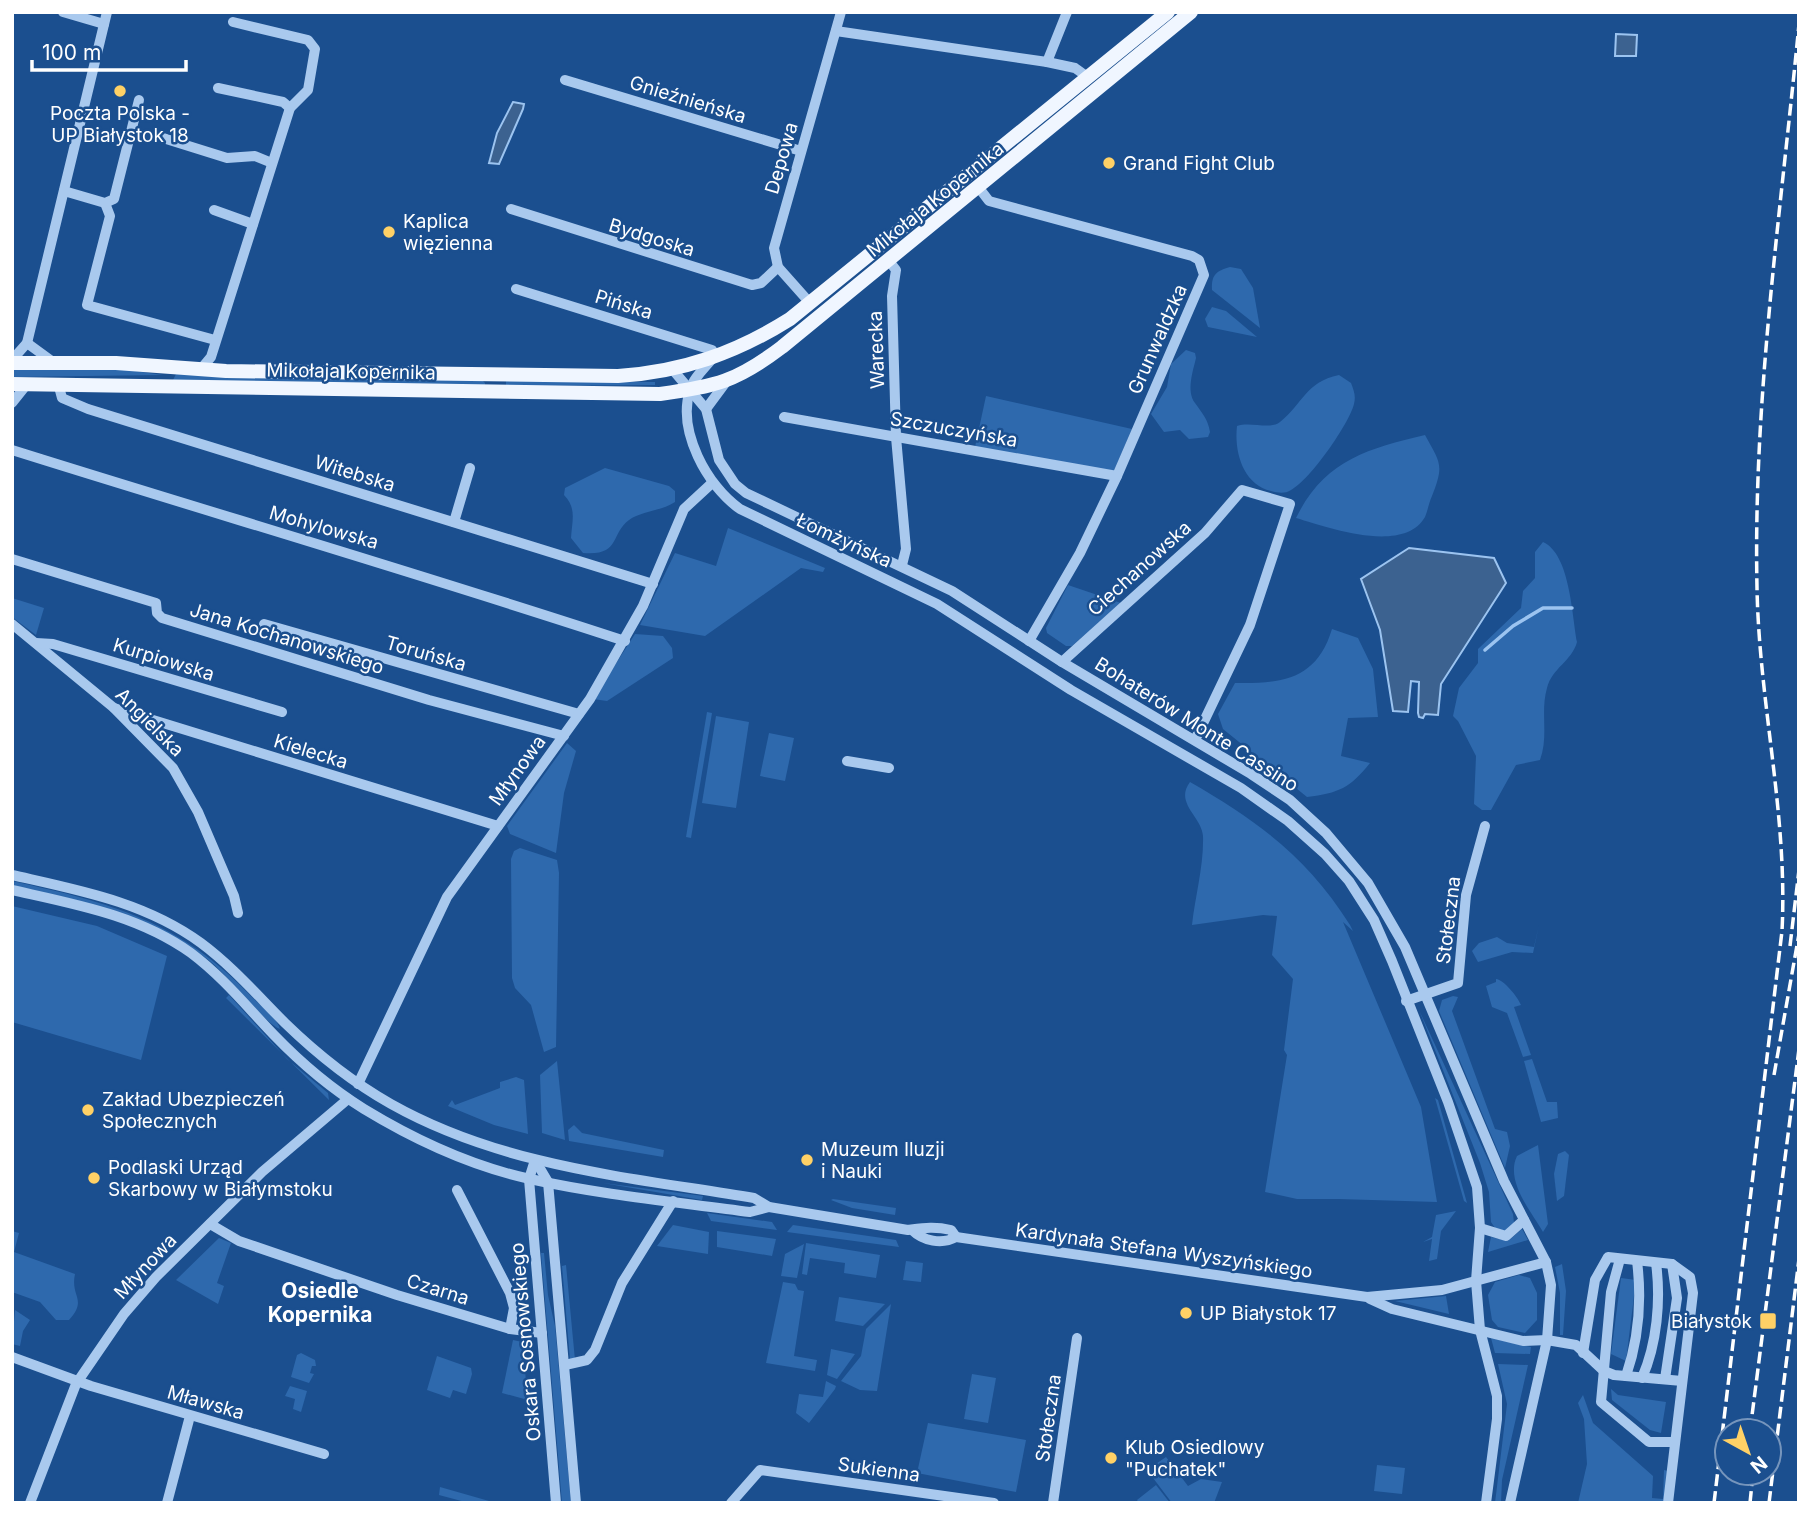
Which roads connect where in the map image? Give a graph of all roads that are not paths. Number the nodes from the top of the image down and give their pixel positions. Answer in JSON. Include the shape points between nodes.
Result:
{"nodes":[{"id":1,"x":63,"y":12,"type":"edge"},
{"id":2,"x":841,"y":12,"type":"edge"},
{"id":3,"x":1068,"y":12,"type":"edge"},
{"id":4,"x":1168,"y":12,"type":"edge"},
{"id":5,"x":1191,"y":12,"type":"edge"},
{"id":6,"x":106,"y":18,"type":"edge"},
{"id":7,"x":233,"y":22,"type":"dead end"},
{"id":8,"x":836,"y":31,"type":"junction"},
{"id":9,"x":1047,"y":62,"type":"junction"},
{"id":10,"x":1089,"y":78,"type":"junction"},
{"id":11,"x":565,"y":80,"type":"dead end"},
{"id":12,"x":219,"y":88,"type":"dead end"},
{"id":13,"x":139,"y":100,"type":"dead end"},
{"id":14,"x":290,"y":108,"type":"junction"},
{"id":15,"x":163,"y":138,"type":"dead end"},
{"id":16,"x":801,"y":152,"type":"junction"},
{"id":17,"x":272,"y":163,"type":"junction"},
{"id":18,"x":979,"y":188,"type":"junction"},
{"id":19,"x":64,"y":191,"type":"junction"},
{"id":20,"x":105,"y":203,"type":"junction"},
{"id":21,"x":511,"y":209,"type":"dead end"},
{"id":22,"x":214,"y":210,"type":"dead end"},
{"id":23,"x":253,"y":224,"type":"junction"},
{"id":24,"x":888,"y":261,"type":"junction"},
{"id":25,"x":778,"y":267,"type":"junction"},
{"id":26,"x":516,"y":289,"type":"dead end"},
{"id":27,"x":810,"y":303,"type":"junction"},
{"id":28,"x":215,"y":340,"type":"junction"},
{"id":29,"x":27,"y":343,"type":"junction"},
{"id":30,"x":211,"y":357,"type":"junction"},
{"id":31,"x":712,"y":359,"type":"junction"},
{"id":32,"x":12,"y":361,"type":"edge"},
{"id":33,"x":55,"y":363,"type":"junction"},
{"id":34,"x":160,"y":366,"type":"junction"},
{"id":35,"x":201,"y":369,"type":"junction"},
{"id":36,"x":673,"y":370,"type":"junction"},
{"id":37,"x":226,"y":371,"type":"junction"},
{"id":38,"x":491,"y":374,"type":"junction"},
{"id":39,"x":726,"y":382,"type":"junction"},
{"id":40,"x":29,"y":383,"type":"junction"},
{"id":41,"x":58,"y":383,"type":"junction"},
{"id":42,"x":12,"y":384,"type":"edge"},
{"id":43,"x":153,"y":387,"type":"junction"},
{"id":44,"x":690,"y":390,"type":"junction"},
{"id":45,"x":491,"y":393,"type":"junction"},
{"id":46,"x":12,"y":403,"type":"edge"},
{"id":47,"x":706,"y":409,"type":"junction"},
{"id":48,"x":785,"y":417,"type":"dead end"},
{"id":49,"x":896,"y":437,"type":"junction"},
{"id":50,"x":12,"y":450,"type":"edge"},
{"id":51,"x":470,"y":468,"type":"dead end"},
{"id":52,"x":1117,"y":476,"type":"junction"},
{"id":53,"x":711,"y":484,"type":"junction"},
{"id":54,"x":454,"y":522,"type":"junction"},
{"id":55,"x":883,"y":556,"type":"junction"},
{"id":56,"x":12,"y":559,"type":"edge"},
{"id":57,"x":902,"y":565,"type":"junction"},
{"id":58,"x":871,"y":571,"type":"junction"},
{"id":59,"x":653,"y":584,"type":"junction"},
{"id":60,"x":12,"y":624,"type":"edge"},
{"id":61,"x":264,"y":624,"type":"dead end"},
{"id":62,"x":625,"y":641,"type":"junction"},
{"id":63,"x":1030,"y":641,"type":"junction"},
{"id":64,"x":36,"y":643,"type":"junction"},
{"id":65,"x":1062,"y":662,"type":"junction"},
{"id":66,"x":1071,"y":690,"type":"joint"},
{"id":67,"x":114,"y":708,"type":"junction"},
{"id":68,"x":282,"y":712,"type":"dead end"},
{"id":69,"x":579,"y":714,"type":"junction"},
{"id":70,"x":564,"y":737,"type":"junction"},
{"id":71,"x":1195,"y":740,"type":"junction"},
{"id":72,"x":847,"y":761,"type":"dead end"},
{"id":73,"x":889,"y":768,"type":"dead end"},
{"id":74,"x":1251,"y":774,"type":"junction"},
{"id":75,"x":1241,"y":788,"type":"junction"},
{"id":76,"x":498,"y":826,"type":"junction"},
{"id":77,"x":1485,"y":826,"type":"dead end"},
{"id":78,"x":12,"y":875,"type":"edge"},
{"id":79,"x":12,"y":890,"type":"edge"},
{"id":80,"x":238,"y":913,"type":"dead end"},
{"id":81,"x":1423,"y":995,"type":"junction"},
{"id":82,"x":1406,"y":1001,"type":"junction"},
{"id":83,"x":285,"y":1022,"type":"junction"},
{"id":84,"x":273,"y":1034,"type":"junction"},
{"id":85,"x":305,"y":1042,"type":"junction"},
{"id":86,"x":294,"y":1054,"type":"junction"},
{"id":87,"x":358,"y":1084,"type":"junction"},
{"id":88,"x":348,"y":1098,"type":"junction"},
{"id":89,"x":439,"y":1128,"type":"junction"},
{"id":90,"x":430,"y":1144,"type":"junction"},
{"id":91,"x":535,"y":1160,"type":"junction"},
{"id":92,"x":605,"y":1175,"type":"junction"},
{"id":93,"x":529,"y":1179,"type":"junction"},
{"id":94,"x":548,"y":1182,"type":"junction"},
{"id":95,"x":457,"y":1190,"type":"dead end"},
{"id":96,"x":600,"y":1190,"type":"junction"},
{"id":97,"x":673,"y":1201,"type":"junction"},
{"id":98,"x":769,"y":1208,"type":"junction"},
{"id":99,"x":1524,"y":1220,"type":"junction"},
{"id":100,"x":210,"y":1224,"type":"junction"},
{"id":101,"x":1480,"y":1228,"type":"junction"},
{"id":102,"x":553,"y":1253,"type":"junction"},
{"id":103,"x":535,"y":1254,"type":"junction"},
{"id":104,"x":1620,"y":1259,"type":"junction"},
{"id":105,"x":1637,"y":1261,"type":"junction"},
{"id":106,"x":1546,"y":1262,"type":"junction"},
{"id":107,"x":1656,"y":1263,"type":"junction"},
{"id":108,"x":1672,"y":1264,"type":"junction"},
{"id":109,"x":1476,"y":1281,"type":"junction"},
{"id":110,"x":1367,"y":1297,"type":"junction"},
{"id":111,"x":510,"y":1329,"type":"junction"},
{"id":112,"x":1480,"y":1330,"type":"junction"},
{"id":113,"x":542,"y":1334,"type":"junction"},
{"id":114,"x":1077,"y":1338,"type":"dead end"},
{"id":115,"x":1547,"y":1340,"type":"junction"},
{"id":116,"x":1583,"y":1353,"type":"junction"},
{"id":117,"x":12,"y":1357,"type":"edge"},
{"id":118,"x":565,"y":1366,"type":"junction"},
{"id":119,"x":1604,"y":1371,"type":"junction"},
{"id":120,"x":1626,"y":1376,"type":"junction"},
{"id":121,"x":1642,"y":1378,"type":"junction"},
{"id":122,"x":79,"y":1379,"type":"junction"},
{"id":123,"x":1665,"y":1380,"type":"junction"},
{"id":124,"x":1682,"y":1381,"type":"junction"},
{"id":125,"x":190,"y":1416,"type":"junction"},
{"id":126,"x":1674,"y":1442,"type":"junction"},
{"id":127,"x":324,"y":1454,"type":"dead end"},
{"id":128,"x":30,"y":1503,"type":"edge"},
{"id":129,"x":167,"y":1503,"type":"edge"},
{"id":130,"x":556,"y":1503,"type":"edge"},
{"id":131,"x":576,"y":1503,"type":"edge"},
{"id":132,"x":731,"y":1503,"type":"edge"},
{"id":133,"x":994,"y":1503,"type":"edge"},
{"id":134,"x":1054,"y":1503,"type":"edge"},
{"id":135,"x":1486,"y":1503,"type":"edge"},
{"id":136,"x":1510,"y":1503,"type":"edge"},
{"id":137,"x":1668,"y":1503,"type":"edge"}],
"edges":[{"from":1,"to":6,"type":"street"},
{"from":2,"to":8,"type":"street","name":"Depowa"},
{"from":3,"to":9,"type":"street"},
{"from":4,"to":10,"type":"main road","name":"Mikołaja Kopernika"},
{"from":5,"to":18,"type":"main road","name":"Mikołaja Kopernika"},
{"from":6,"to":19,"type":"street"},
{"from":7,"to":14,"type":"street","via":[[314,45],[307,90]]},
{"from":8,"to":9,"type":"street"},
{"from":8,"to":16,"type":"street","name":"Depowa"},
{"from":9,"to":10,"type":"street","via":[[1075,68]]},
{"from":10,"to":27,"type":"main road","name":"Mikołaja Kopernika"},
{"from":11,"to":16,"type":"street","name":"Gnieźnieńska"},
{"from":12,"to":14,"type":"street","via":[[283,102]]},
{"from":13,"to":20,"type":"street","via":[[114,199]]},
{"from":14,"to":17,"type":"street"},
{"from":15,"to":17,"type":"street","via":[[227,158],[255,156]]},
{"from":16,"to":25,"type":"street","name":"Depowa","via":[[774,248]]},
{"from":17,"to":23,"type":"street"},
{"from":18,"to":24,"type":"main road","name":"Mikołaja Kopernika"},
{"from":18,"to":52,"type":"street","name":"Grunwaldzka","via":[[989,201],[1185,254],[1203,267],[1203,281]]},
{"from":19,"to":20,"type":"street"},
{"from":19,"to":29,"type":"street"},
{"from":20,"to":28,"type":"street","via":[[110,215],[87,305]]},
{"from":21,"to":25,"type":"street","name":"Bydgoska","via":[[752,285]]},
{"from":22,"to":23,"type":"street"},
{"from":23,"to":28,"type":"street"},
{"from":24,"to":39,"type":"main road","name":"Mikołaja Kopernika","via":[[751,370]]},
{"from":24,"to":49,"type":"street","name":"Warecka","via":[[896,270],[892,296]]},
{"from":25,"to":27,"type":"street"},
{"from":26,"to":31,"type":"street","name":"Pińska","via":[[712,350]]},
{"from":27,"to":31,"type":"main road","name":"Mikołaja Kopernika","via":[[764,336]]},
{"from":28,"to":30,"type":"street"},
{"from":29,"to":32,"type":"street"},
{"from":29,"to":33,"type":"street"},
{"from":30,"to":35,"type":"street"},
{"from":30,"to":37,"type":"street"},
{"from":31,"to":36,"type":"main road","name":"Mikołaja Kopernika"},
{"from":31,"to":44,"type":"street"},
{"from":32,"to":33,"type":"main road","name":"Mikołaja Kopernika"},
{"from":33,"to":34,"type":"main road","name":"Mikołaja Kopernika"},
{"from":34,"to":35,"type":"main road","name":"Mikołaja Kopernika"},
{"from":34,"to":43,"type":"main road","via":[[167,377]]},
{"from":35,"to":37,"type":"main road","name":"Mikołaja Kopernika"},
{"from":36,"to":38,"type":"main road","name":"Mikołaja Kopernika","via":[[618,376]]},
{"from":36,"to":44,"type":"street"},
{"from":37,"to":38,"type":"main road","name":"Mikołaja Kopernika"},
{"from":38,"to":45,"type":"main road"},
{"from":39,"to":44,"type":"main road","name":"Mikołaja Kopernika"},
{"from":39,"to":47,"type":"street"},
{"from":40,"to":41,"type":"main road","name":"Mikołaja Kopernika"},
{"from":40,"to":42,"type":"main road","name":"Mikołaja Kopernika"},
{"from":40,"to":46,"type":"street"},
{"from":41,"to":43,"type":"main road","name":"Mikołaja Kopernika"},
{"from":41,"to":54,"type":"street","name":"Witebska","via":[[66,401]]},
{"from":43,"to":45,"type":"main road","name":"Mikołaja Kopernika"},
{"from":44,"to":45,"type":"main road","name":"Mikołaja Kopernika","via":[[660,394]]},
{"from":44,"to":47,"type":"street","name":"Łomżyńska"},
{"from":44,"to":53,"type":"street","name":"Łomżyńska","via":[[686,406],[694,446]]},
{"from":47,"to":55,"type":"street","name":"Łomżyńska","via":[[719,460],[735,484],[763,503]]},
{"from":48,"to":49,"type":"street","name":"Szczuczyńska"},
{"from":49,"to":52,"type":"street","name":"Szczuczyńska"},
{"from":49,"to":57,"type":"street","name":"Warecka","via":[[906,549]]},
{"from":50,"to":62,"type":"street","name":"Mohylowska"},
{"from":51,"to":54,"type":"street"},
{"from":52,"to":63,"type":"street","name":"Grunwaldzka"},
{"from":53,"to":58,"type":"street","name":"Łomżyńska","via":[[740,509]]},
{"from":53,"to":59,"type":"street","name":"Młynowa","via":[[684,509]]},
{"from":54,"to":59,"type":"street","name":"Witebska"},
{"from":55,"to":57,"type":"street","name":"Łomżyńska"},
{"from":55,"to":58,"type":"street","via":[[869,558]]},
{"from":56,"to":70,"type":"street","name":"Jana Kochanowskiego","via":[[156,603],[162,618]]},
{"from":57,"to":63,"type":"street","name":"Łomżyńska"},
{"from":58,"to":66,"type":"street","name":"Łomżyńska","via":[[937,604]]},
{"from":59,"to":62,"type":"street","name":"Młynowa"},
{"from":60,"to":64,"type":"street","name":"Angielska"},
{"from":61,"to":69,"type":"street","name":"Toruńska"},
{"from":62,"to":69,"type":"street","name":"Młynowa"},
{"from":63,"to":65,"type":"street","name":"Łomżyńska"},
{"from":64,"to":67,"type":"street","name":"Angielska"},
{"from":64,"to":68,"type":"street","name":"Kurpiowska","via":[[53,644]]},
{"from":65,"to":71,"type":"street","name":"Bohaterów Monte Cassino"},
{"from":65,"to":71,"type":"street","name":"Ciechanowska","via":[[1205,533],[1242,490],[1290,503],[1250,625]]},
{"from":66,"to":75,"type":"street","name":"Bohaterów Monte Cassino"},
{"from":67,"to":76,"type":"street","name":"Kielecka"},
{"from":67,"to":80,"type":"street","name":"Angielska","via":[[173,768],[198,812]]},
{"from":69,"to":70,"type":"street","name":"Młynowa"},
{"from":70,"to":76,"type":"street","name":"Młynowa"},
{"from":71,"to":74,"type":"street","name":"Bohaterów Monte Cassino"},
{"from":72,"to":73,"type":"street"},
{"from":74,"to":75,"type":"street","via":[[1251,783]]},
{"from":74,"to":81,"type":"street","name":"Bohaterów Monte Cassino","via":[[1290,800],[1350,860],[1391,919]]},
{"from":75,"to":82,"type":"street","name":"Bohaterów Monte Cassino","via":[[1288,821],[1349,881],[1383,941]]},
{"from":76,"to":87,"type":"street","name":"Młynowa","via":[[447,897]]},
{"from":77,"to":81,"type":"street","name":"Stołeczna","via":[[1466,895],[1458,983]]},
{"from":78,"to":83,"type":"street","name":"Kardynała Stefana Wyszyńskiego","via":[[100,895],[160,918],[218,956]]},
{"from":79,"to":84,"type":"street","name":"Kardynała Stefana Wyszyńskiego","via":[[107,912],[168,939],[225,981]]},
{"from":81,"to":82,"type":"street"},
{"from":81,"to":99,"type":"street","name":"Bohaterów Monte Cassino"},
{"from":82,"to":101,"type":"street","name":"Bohaterów Monte Cassino","via":[[1472,1170]]},
{"from":83,"to":84,"type":"street","via":[[284,1033]]},
{"from":83,"to":85,"type":"street","name":"Kardynała Stefana Wyszyńskiego"},
{"from":84,"to":86,"type":"street","name":"Kardynała Stefana Wyszyńskiego"},
{"from":85,"to":86,"type":"street","via":[[297,1044]]},
{"from":85,"to":87,"type":"street","name":"Kardynała Stefana Wyszyńskiego"},
{"from":86,"to":88,"type":"street","name":"Kardynała Stefana Wyszyńskiego"},
{"from":87,"to":89,"type":"street","name":"Kardynała Stefana Wyszyńskiego"},
{"from":88,"to":90,"type":"street","name":"Kardynała Stefana Wyszyńskiego"},
{"from":88,"to":100,"type":"street","name":"Młynowa"},
{"from":89,"to":90,"type":"street","via":[[439,1139]]},
{"from":89,"to":91,"type":"street","name":"Kardynała Stefana Wyszyńskiego"},
{"from":90,"to":93,"type":"street","name":"Kardynała Stefana Wyszyńskiego"},
{"from":91,"to":92,"type":"street","name":"Kardynała Stefana Wyszyńskiego"},
{"from":91,"to":93,"type":"street"},
{"from":91,"to":94,"type":"street"},
{"from":92,"to":96,"type":"street","via":[[596,1183]]},
{"from":92,"to":98,"type":"street","name":"Kardynała Stefana Wyszyńskiego","via":[[754,1198]]},
{"from":93,"to":94,"type":"street","name":"Kardynała Stefana Wyszyńskiego"},
{"from":93,"to":103,"type":"street","name":"Oskara Sosnowskiego"},
{"from":94,"to":96,"type":"street","name":"Kardynała Stefana Wyszyńskiego"},
{"from":94,"to":102,"type":"street","name":"Oskara Sosnowskiego"},
{"from":95,"to":111,"type":"street","via":[[510,1293],[514,1308]]},
{"from":96,"to":97,"type":"street","name":"Kardynała Stefana Wyszyńskiego"},
{"from":97,"to":98,"type":"street","name":"Kardynała Stefana Wyszyńskiego","via":[[750,1212]]},
{"from":97,"to":118,"type":"street","via":[[622,1283],[595,1350],[587,1360]]},
{"from":98,"to":110,"type":"street","name":"Kardynała Stefana Wyszyńskiego","via":[[912,1230],[942,1228],[956,1237]]},
{"from":99,"to":101,"type":"street","via":[[1506,1236]]},
{"from":99,"to":106,"type":"street","name":"Bohaterów Monte Cassino"},
{"from":100,"to":111,"type":"street","name":"Czarna","via":[[239,1241]]},
{"from":100,"to":122,"type":"street","name":"Młynowa","via":[[141,1294]]},
{"from":101,"to":109,"type":"street","name":"Bohaterów Monte Cassino"},
{"from":102,"to":103,"type":"street","via":[[542,1246]]},
{"from":102,"to":118,"type":"street","name":"Oskara Sosnowskiego"},
{"from":103,"to":113,"type":"street","name":"Oskara Sosnowskiego"},
{"from":104,"to":105,"type":"street"},
{"from":104,"to":116,"type":"street","via":[[1608,1258],[1598,1270]]},
{"from":104,"to":119,"type":"street","via":[[1611,1292]]},
{"from":105,"to":107,"type":"street"},
{"from":105,"to":120,"type":"street","via":[[1640,1287],[1635,1350]]},
{"from":106,"to":109,"type":"street","name":"Kardynała Stefana Wyszyńskiego"},
{"from":106,"to":115,"type":"street","name":"Bohaterów Monte Cassino","via":[[1551,1297]]},
{"from":107,"to":108,"type":"street"},
{"from":107,"to":121,"type":"street","via":[[1659,1287],[1652,1346]]},
{"from":108,"to":123,"type":"street","via":[[1677,1298]]},
{"from":108,"to":124,"type":"street","via":[[1693,1284]]},
{"from":109,"to":110,"type":"street","name":"Kardynała Stefana Wyszyńskiego","via":[[1427,1293]]},
{"from":109,"to":112,"type":"street","name":"Bohaterów Monte Cassino"},
{"from":110,"to":112,"type":"street","name":"Kardynała Stefana Wyszyńskiego","via":[[1392,1309]]},
{"from":111,"to":113,"type":"street","name":"Czarna"},
{"from":112,"to":115,"type":"street","name":"Kardynała Stefana Wyszyńskiego","via":[[1523,1341]]},
{"from":112,"to":135,"type":"street","via":[[1497,1396]]},
{"from":113,"to":130,"type":"street","name":"Oskara Sosnowskiego"},
{"from":114,"to":134,"type":"street","name":"Stołeczna"},
{"from":115,"to":116,"type":"street","name":"Kardynała Stefana Wyszyńskiego","via":[[1576,1345]]},
{"from":115,"to":136,"type":"street"},
{"from":116,"to":119,"type":"street","name":"Kardynała Stefana Wyszyńskiego"},
{"from":117,"to":122,"type":"street","name":"Mławska"},
{"from":118,"to":131,"type":"street","name":"Oskara Sosnowskiego"},
{"from":119,"to":120,"type":"street"},
{"from":119,"to":126,"type":"street","via":[[1601,1402],[1649,1442]]},
{"from":120,"to":121,"type":"street"},
{"from":121,"to":123,"type":"street"},
{"from":122,"to":125,"type":"street","name":"Mławska"},
{"from":122,"to":128,"type":"street","name":"Młynowa"},
{"from":123,"to":124,"type":"street"},
{"from":124,"to":126,"type":"street"},
{"from":125,"to":127,"type":"street","name":"Mławska"},
{"from":125,"to":129,"type":"street"},
{"from":126,"to":137,"type":"street"},
{"from":132,"to":133,"type":"street","name":"Sukienna","via":[[760,1470]]}]}
